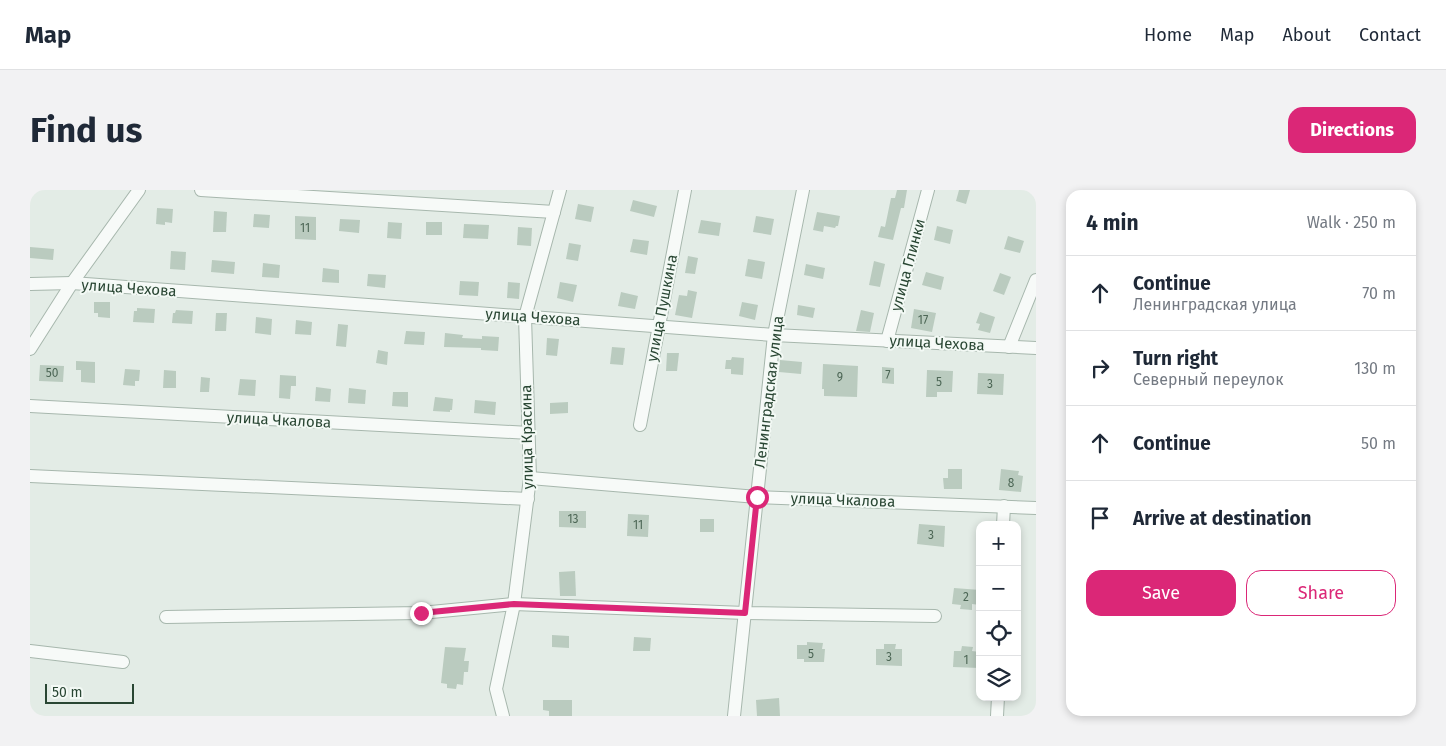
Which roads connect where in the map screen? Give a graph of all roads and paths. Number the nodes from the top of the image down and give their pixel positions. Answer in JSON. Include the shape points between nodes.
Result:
{"nodes":[{"id":1,"x":139,"y":190,"type":"edge"},
{"id":2,"x":201,"y":190,"type":"edge"},
{"id":3,"x":560,"y":190,"type":"edge"},
{"id":4,"x":685,"y":190,"type":"edge"},
{"id":5,"x":803,"y":190,"type":"edge"},
{"id":6,"x":928,"y":190,"type":"edge"},
{"id":7,"x":554,"y":212,"type":"junction"},
{"id":8,"x":1036,"y":280,"type":"edge"},
{"id":9,"x":72,"y":283,"type":"junction"},
{"id":10,"x":30,"y":284,"type":"edge"},
{"id":11,"x":525,"y":317,"type":"junction"},
{"id":12,"x":659,"y":326,"type":"junction"},
{"id":13,"x":774,"y":335,"type":"junction"},
{"id":14,"x":887,"y":341,"type":"junction"},
{"id":15,"x":1009,"y":347,"type":"junction"},
{"id":16,"x":1036,"y":348,"type":"edge"},
{"id":17,"x":30,"y":349,"type":"edge"},
{"id":18,"x":30,"y":406,"type":"edge"},
{"id":19,"x":640,"y":425,"type":"dead end"},
{"id":20,"x":529,"y":433,"type":"junction"},
{"id":21,"x":30,"y":476,"type":"edge"},
{"id":22,"x":530,"y":478,"type":"junction"},
{"id":23,"x":757,"y":497,"type":"junction"},
{"id":24,"x":528,"y":499,"type":"junction"},
{"id":25,"x":1004,"y":506,"type":"junction"},
{"id":26,"x":1036,"y":508,"type":"edge"},
{"id":27,"x":1003,"y":521,"type":"edge"},
{"id":28,"x":514,"y":604,"type":"junction"},
{"id":29,"x":745,"y":613,"type":"junction"},
{"id":30,"x":935,"y":616,"type":"dead end"},
{"id":31,"x":166,"y":617,"type":"dead end"},
{"id":32,"x":30,"y":651,"type":"edge"},
{"id":33,"x":123,"y":662,"type":"dead end"},
{"id":34,"x":998,"y":701,"type":"edge"},
{"id":35,"x":503,"y":716,"type":"edge"},
{"id":36,"x":734,"y":716,"type":"edge"},
{"id":37,"x":997,"y":716,"type":"edge"}],
"edges":[{"from":1,"to":9,"type":"street"},
{"from":2,"to":7,"type":"street"},
{"from":3,"to":7,"type":"street","name":"улица Красина"},
{"from":4,"to":12,"type":"street","name":"улица Пушкина"},
{"from":5,"to":13,"type":"street","name":"Ленинградская улица"},
{"from":6,"to":14,"type":"street","name":"улица Глинки"},
{"from":7,"to":11,"type":"street","name":"улица Красина"},
{"from":8,"to":15,"type":"street"},
{"from":9,"to":10,"type":"street","name":"улица Чехова"},
{"from":9,"to":11,"type":"street","name":"улица Чехова"},
{"from":9,"to":17,"type":"street"},
{"from":11,"to":12,"type":"street","name":"улица Чехова"},
{"from":11,"to":20,"type":"street","name":"улица Красина"},
{"from":12,"to":13,"type":"street","name":"улица Чехова"},
{"from":12,"to":19,"type":"street","name":"улица Пушкина"},
{"from":13,"to":14,"type":"street","name":"улица Чехова"},
{"from":13,"to":23,"type":"street","name":"Ленинградская улица"},
{"from":14,"to":15,"type":"street","name":"улица Чехова"},
{"from":15,"to":16,"type":"street","name":"улица Чехова"},
{"from":18,"to":20,"type":"street","name":"улица Чкалова"},
{"from":20,"to":22,"type":"street","name":"улица Красина"},
{"from":21,"to":24,"type":"street"},
{"from":22,"to":23,"type":"street","name":"улица Чкалова"},
{"from":22,"to":24,"type":"street","name":"улица Красина"},
{"from":23,"to":25,"type":"street","name":"улица Чкалова"},
{"from":23,"to":29,"type":"street","name":"Ленинградская улица"},
{"from":24,"to":28,"type":"street","name":"улица Красина"},
{"from":25,"to":26,"type":"street","name":"улица Чкалова"},
{"from":25,"to":27,"type":"street"},
{"from":28,"to":29,"type":"street"},
{"from":28,"to":31,"type":"street","via":[[421,613]]},
{"from":28,"to":35,"type":"street","name":"улица Красина","via":[[496,689]]},
{"from":29,"to":30,"type":"street"},
{"from":29,"to":36,"type":"street","name":"Ленинградская улица"},
{"from":32,"to":33,"type":"street"},
{"from":34,"to":37,"type":"street"}]}
